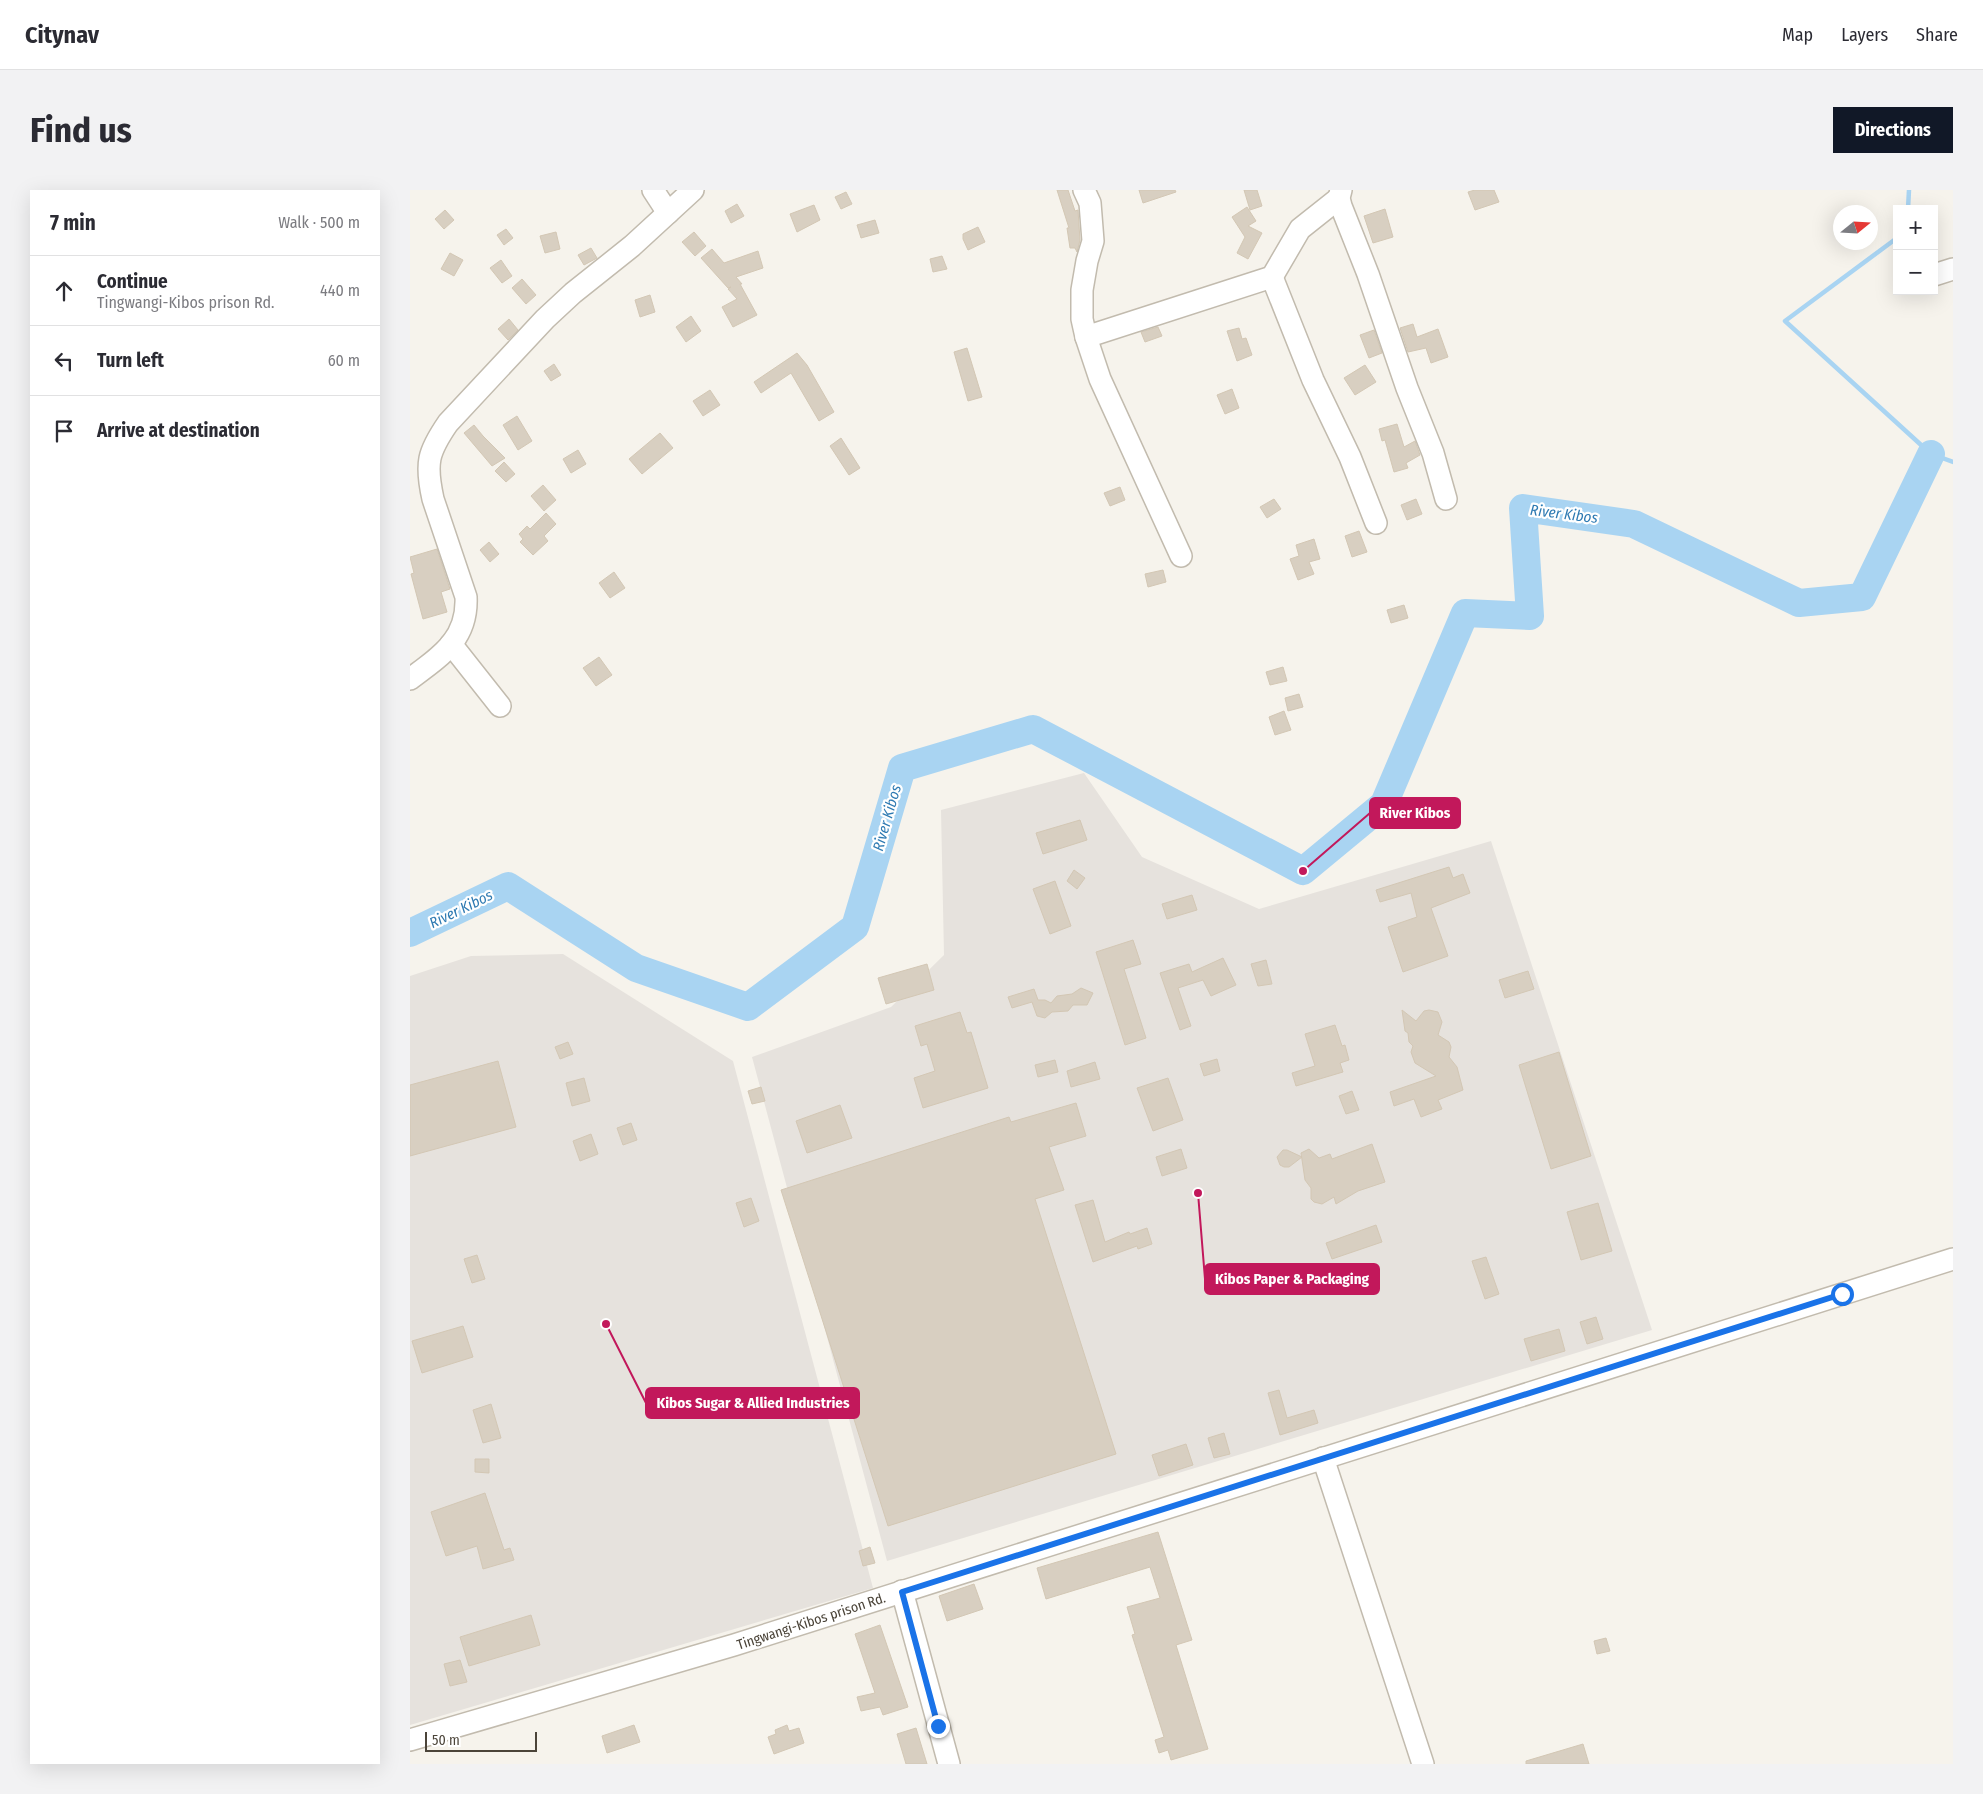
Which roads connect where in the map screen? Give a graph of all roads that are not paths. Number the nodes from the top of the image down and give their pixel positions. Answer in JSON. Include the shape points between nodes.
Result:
{"nodes":[{"id":1,"x":653,"y":190,"type":"edge"},
{"id":2,"x":693,"y":190,"type":"edge"},
{"id":3,"x":1084,"y":190,"type":"edge"},
{"id":4,"x":1340,"y":194,"type":"edge"},
{"id":5,"x":668,"y":213,"type":"junction"},
{"id":6,"x":1953,"y":268,"type":"edge"},
{"id":7,"x":1938,"y":274,"type":"edge"},
{"id":8,"x":1272,"y":277,"type":"junction"},
{"id":9,"x":1086,"y":337,"type":"junction"},
{"id":10,"x":419,"y":454,"type":"edge"},
{"id":11,"x":1446,"y":499,"type":"dead end"},
{"id":12,"x":1376,"y":523,"type":"dead end"},
{"id":13,"x":1181,"y":556,"type":"dead end"},
{"id":14,"x":451,"y":644,"type":"junction"},
{"id":15,"x":410,"y":679,"type":"edge"},
{"id":16,"x":500,"y":706,"type":"dead end"},
{"id":17,"x":1953,"y":1259,"type":"edge"},
{"id":18,"x":1324,"y":1458,"type":"junction"},
{"id":19,"x":902,"y":1592,"type":"junction"},
{"id":20,"x":410,"y":1740,"type":"edge"},
{"id":21,"x":949,"y":1764,"type":"edge"},
{"id":22,"x":1423,"y":1764,"type":"edge"}],
"edges":[{"from":1,"to":5,"type":"street"},
{"from":2,"to":5,"type":"street"},
{"from":3,"to":9,"type":"street","via":[[1090,203],[1094,241],[1082,290]]},
{"from":4,"to":8,"type":"street","via":[[1300,229]]},
{"from":4,"to":11,"type":"street","via":[[1407,388],[1433,453]]},
{"from":5,"to":10,"type":"street","via":[[544,318],[448,423],[436,441]]},
{"from":6,"to":7,"type":"street"},
{"from":8,"to":9,"type":"street"},
{"from":8,"to":12,"type":"street"},
{"from":9,"to":13,"type":"street","via":[[1100,379]]},
{"from":10,"to":14,"type":"street","via":[[466,597],[467,614],[462,629]]},
{"from":14,"to":15,"type":"street"},
{"from":14,"to":16,"type":"street"},
{"from":17,"to":18,"type":"street","name":"Tingwangi-Kibos prison Rd."},
{"from":18,"to":19,"type":"street","name":"Tingwangi-Kibos prison Rd."},
{"from":18,"to":22,"type":"street"},
{"from":19,"to":20,"type":"street","name":"Tingwangi-Kibos prison Rd."},
{"from":19,"to":21,"type":"street"}]}
